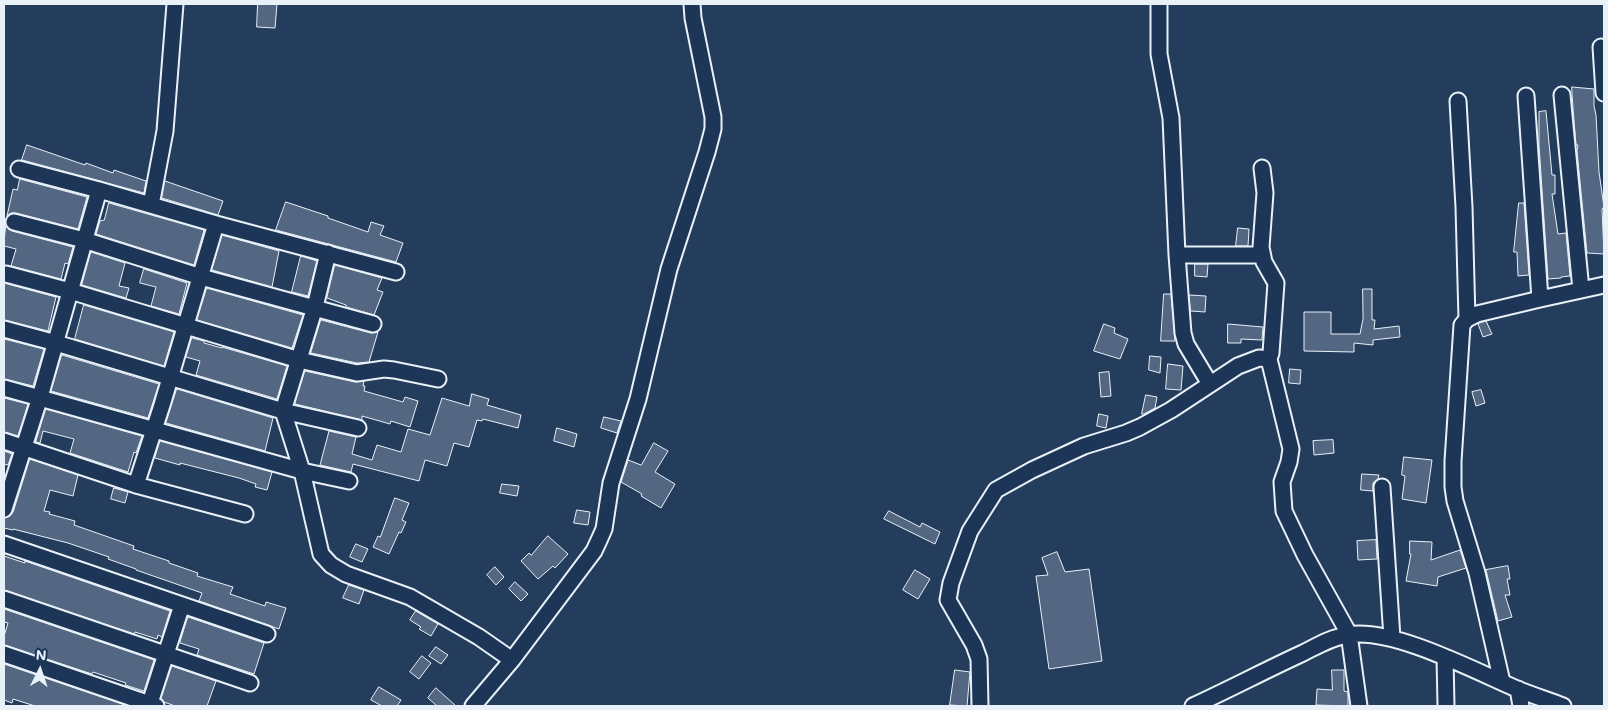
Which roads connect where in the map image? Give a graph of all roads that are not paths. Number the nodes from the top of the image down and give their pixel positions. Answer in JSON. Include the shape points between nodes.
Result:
{"nodes":[{"id":1,"x":175,"y":4,"type":"edge"},
{"id":2,"x":692,"y":4,"type":"edge"},
{"id":3,"x":1158,"y":4,"type":"edge"},
{"id":4,"x":1601,"y":47,"type":"dead end"},
{"id":5,"x":1604,"y":93,"type":"edge"},
{"id":6,"x":1562,"y":95,"type":"dead end"},
{"id":7,"x":1526,"y":96,"type":"dead end"},
{"id":8,"x":1458,"y":101,"type":"dead end"},
{"id":9,"x":1262,"y":168,"type":"dead end"},
{"id":10,"x":19,"y":169,"type":"dead end"},
{"id":11,"x":99,"y":190,"type":"junction"},
{"id":12,"x":151,"y":205,"type":"junction"},
{"id":13,"x":14,"y":222,"type":"dead end"},
{"id":14,"x":216,"y":224,"type":"junction"},
{"id":15,"x":84,"y":240,"type":"junction"},
{"id":16,"x":328,"y":253,"type":"junction"},
{"id":17,"x":1177,"y":255,"type":"junction"},
{"id":18,"x":1262,"y":255,"type":"junction"},
{"id":19,"x":396,"y":272,"type":"dead end"},
{"id":20,"x":6,"y":274,"type":"dead end"},
{"id":21,"x":201,"y":277,"type":"junction"},
{"id":22,"x":1604,"y":285,"type":"edge"},
{"id":23,"x":1581,"y":290,"type":"junction"},
{"id":24,"x":70,"y":291,"type":"junction"},
{"id":25,"x":1540,"y":298,"type":"junction"},
{"id":26,"x":315,"y":307,"type":"junction"},
{"id":27,"x":1467,"y":319,"type":"junction"},
{"id":28,"x":373,"y":324,"type":"dead end"},
{"id":29,"x":185,"y":325,"type":"junction"},
{"id":30,"x":4,"y":329,"type":"edge"},
{"id":31,"x":56,"y":342,"type":"junction"},
{"id":32,"x":1270,"y":359,"type":"junction"},
{"id":33,"x":299,"y":360,"type":"junction"},
{"id":34,"x":170,"y":377,"type":"junction"},
{"id":35,"x":438,"y":379,"type":"dead end"},
{"id":36,"x":1210,"y":384,"type":"junction"},
{"id":37,"x":4,"y":388,"type":"edge"},
{"id":38,"x":40,"y":397,"type":"junction"},
{"id":39,"x":283,"y":411,"type":"junction"},
{"id":40,"x":358,"y":428,"type":"dead end"},
{"id":41,"x":154,"y":430,"type":"junction"},
{"id":42,"x":4,"y":441,"type":"edge"},
{"id":43,"x":24,"y":448,"type":"junction"},
{"id":44,"x":302,"y":471,"type":"junction"},
{"id":45,"x":349,"y":481,"type":"dead end"},
{"id":46,"x":136,"y":485,"type":"junction"},
{"id":47,"x":1382,"y":487,"type":"dead end"},
{"id":48,"x":5,"y":503,"type":"edge"},
{"id":49,"x":245,"y":514,"type":"dead end"},
{"id":50,"x":4,"y":544,"type":"edge"},
{"id":51,"x":4,"y":599,"type":"edge"},
{"id":52,"x":182,"y":604,"type":"junction"},
{"id":53,"x":268,"y":634,"type":"dead end"},
{"id":54,"x":1349,"y":634,"type":"junction"},
{"id":55,"x":1392,"y":638,"type":"junction"},
{"id":56,"x":4,"y":654,"type":"edge"},
{"id":57,"x":164,"y":654,"type":"junction"},
{"id":58,"x":1445,"y":657,"type":"junction"},
{"id":59,"x":512,"y":660,"type":"junction"},
{"id":60,"x":1502,"y":682,"type":"junction"},
{"id":61,"x":250,"y":683,"type":"dead end"},
{"id":62,"x":1518,"y":689,"type":"junction"},
{"id":63,"x":151,"y":705,"type":"edge"},
{"id":64,"x":473,"y":706,"type":"edge"},
{"id":65,"x":980,"y":706,"type":"edge"},
{"id":66,"x":1193,"y":706,"type":"edge"},
{"id":67,"x":1359,"y":706,"type":"edge"},
{"id":68,"x":1446,"y":706,"type":"edge"},
{"id":69,"x":1521,"y":706,"type":"edge"},
{"id":70,"x":1563,"y":706,"type":"edge"}],
"edges":[{"from":1,"to":12,"type":"street","via":[[165,131]]},
{"from":2,"to":59,"type":"street","via":[[713,129],[669,269],[638,399],[611,483],[604,529],[594,551]]},
{"from":3,"to":17,"type":"street","via":[[1159,54],[1171,118]]},
{"from":4,"to":5,"type":"street"},
{"from":6,"to":23,"type":"street"},
{"from":7,"to":25,"type":"street"},
{"from":8,"to":27,"type":"street"},
{"from":9,"to":18,"type":"street","via":[[1265,193]]},
{"from":10,"to":11,"type":"street"},
{"from":11,"to":12,"type":"street"},
{"from":11,"to":15,"type":"street"},
{"from":12,"to":14,"type":"street"},
{"from":13,"to":15,"type":"street"},
{"from":14,"to":16,"type":"street"},
{"from":14,"to":21,"type":"street"},
{"from":15,"to":21,"type":"street"},
{"from":15,"to":24,"type":"street"},
{"from":16,"to":19,"type":"street"},
{"from":16,"to":26,"type":"street"},
{"from":17,"to":18,"type":"street"},
{"from":17,"to":36,"type":"street","via":[[1186,344]]},
{"from":18,"to":32,"type":"street","via":[[1276,283]]},
{"from":20,"to":24,"type":"street"},
{"from":21,"to":26,"type":"street"},
{"from":21,"to":29,"type":"street"},
{"from":22,"to":23,"type":"street"},
{"from":23,"to":25,"type":"street"},
{"from":24,"to":29,"type":"street"},
{"from":24,"to":31,"type":"street"},
{"from":25,"to":27,"type":"street"},
{"from":26,"to":28,"type":"street"},
{"from":26,"to":33,"type":"street"},
{"from":27,"to":60,"type":"street","via":[[1461,333],[1453,487],[1478,573]]},
{"from":29,"to":33,"type":"street"},
{"from":29,"to":34,"type":"street"},
{"from":30,"to":31,"type":"street"},
{"from":31,"to":34,"type":"street"},
{"from":31,"to":38,"type":"street"},
{"from":32,"to":36,"type":"street","via":[[1248,362]]},
{"from":32,"to":54,"type":"street","via":[[1291,450],[1282,482],[1284,511]]},
{"from":33,"to":35,"type":"street","via":[[357,373],[394,370]]},
{"from":33,"to":39,"type":"street"},
{"from":34,"to":39,"type":"street"},
{"from":34,"to":41,"type":"street"},
{"from":36,"to":65,"type":"street","via":[[1140,427],[1084,446],[996,490],[970,531],[950,583],[948,600],[974,644],[979,659]]},
{"from":37,"to":38,"type":"street"},
{"from":38,"to":41,"type":"street"},
{"from":38,"to":43,"type":"street"},
{"from":39,"to":40,"type":"street"},
{"from":39,"to":44,"type":"street"},
{"from":41,"to":44,"type":"street"},
{"from":41,"to":46,"type":"street"},
{"from":42,"to":43,"type":"street"},
{"from":43,"to":46,"type":"street"},
{"from":43,"to":48,"type":"street"},
{"from":44,"to":45,"type":"street"},
{"from":44,"to":59,"type":"street","via":[[318,543],[326,560],[346,574],[416,600]]},
{"from":46,"to":49,"type":"street"},
{"from":47,"to":55,"type":"street"},
{"from":50,"to":52,"type":"street"},
{"from":51,"to":57,"type":"street"},
{"from":52,"to":53,"type":"street"},
{"from":52,"to":57,"type":"street"},
{"from":54,"to":55,"type":"street"},
{"from":54,"to":66,"type":"street"},
{"from":54,"to":67,"type":"street"},
{"from":55,"to":58,"type":"street"},
{"from":56,"to":63,"type":"street"},
{"from":57,"to":61,"type":"street"},
{"from":57,"to":63,"type":"street"},
{"from":58,"to":60,"type":"street"},
{"from":58,"to":68,"type":"street"},
{"from":59,"to":64,"type":"street"},
{"from":60,"to":62,"type":"street"},
{"from":62,"to":69,"type":"street"},
{"from":62,"to":70,"type":"street"}]}
